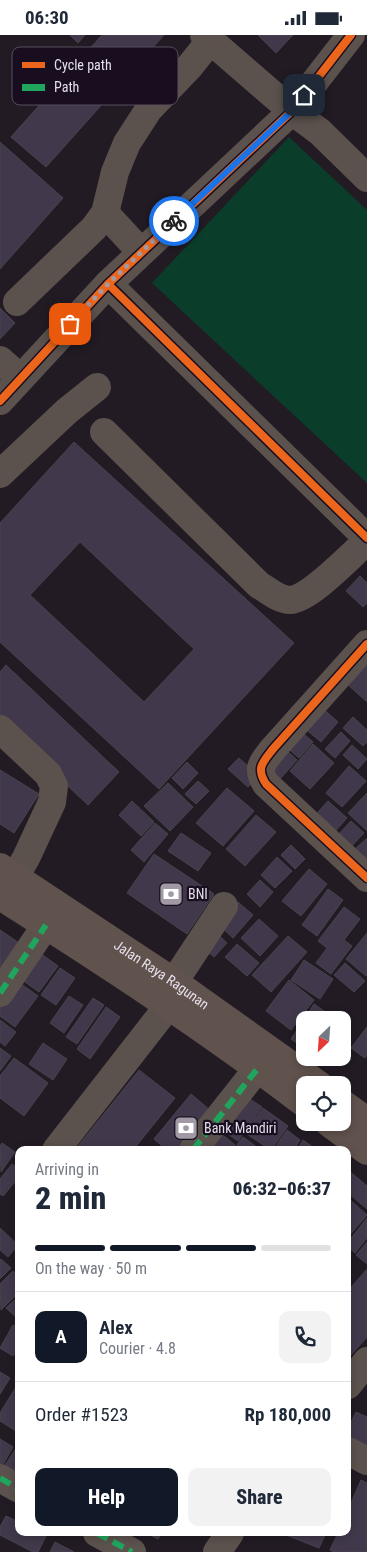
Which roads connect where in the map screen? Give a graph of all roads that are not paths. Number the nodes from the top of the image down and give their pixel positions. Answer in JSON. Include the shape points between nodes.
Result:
{"nodes":[{"id":1,"x":351,"y":35,"type":"edge"},
{"id":2,"x":207,"y":38,"type":"edge"},
{"id":3,"x":178,"y":79,"type":"edge"},
{"id":4,"x":154,"y":105,"type":"edge"},
{"id":5,"x":292,"y":111,"type":"junction"},
{"id":6,"x":367,"y":178,"type":"edge"},
{"id":7,"x":105,"y":213,"type":"junction"},
{"id":8,"x":141,"y":251,"type":"junction"},
{"id":9,"x":108,"y":284,"type":"junction"},
{"id":10,"x":17,"y":302,"type":"dead end"},
{"id":11,"x":0,"y":360,"type":"edge"},
{"id":12,"x":20,"y":378,"type":"junction"},
{"id":13,"x":97,"y":387,"type":"dead end"},
{"id":14,"x":0,"y":401,"type":"edge"},
{"id":15,"x":104,"y":432,"type":"dead end"},
{"id":16,"x":0,"y":474,"type":"edge"},
{"id":17,"x":367,"y":539,"type":"edge"},
{"id":18,"x":367,"y":644,"type":"edge"},
{"id":19,"x":0,"y":729,"type":"edge"},
{"id":20,"x":367,"y":878,"type":"edge"},
{"id":21,"x":5,"y":880,"type":"edge"},
{"id":22,"x":224,"y":906,"type":"dead end"},
{"id":23,"x":46,"y":925,"type":"junction"},
{"id":24,"x":0,"y":993,"type":"edge"},
{"id":25,"x":172,"y":993,"type":"junction"},
{"id":26,"x":258,"y":1068,"type":"junction"},
{"id":27,"x":305,"y":1076,"type":"edge"},
{"id":28,"x":296,"y":1097,"type":"edge"},
{"id":29,"x":351,"y":1109,"type":"edge"},
{"id":30,"x":367,"y":1121,"type":"edge"},
{"id":31,"x":341,"y":1131,"type":"edge"},
{"id":32,"x":59,"y":1146,"type":"edge"},
{"id":33,"x":196,"y":1146,"type":"edge"},
{"id":34,"x":367,"y":1151,"type":"edge"},
{"id":35,"x":351,"y":1453,"type":"edge"},
{"id":36,"x":367,"y":1461,"type":"edge"},
{"id":37,"x":0,"y":1478,"type":"edge"},
{"id":38,"x":15,"y":1487,"type":"edge"},
{"id":39,"x":103,"y":1536,"type":"edge"},
{"id":40,"x":228,"y":1536,"type":"edge"},
{"id":41,"x":132,"y":1552,"type":"edge"},
{"id":42,"x":217,"y":1552,"type":"edge"}],
"edges":[{"from":1,"to":5,"type":"street"},
{"from":2,"to":3,"type":"street"},
{"from":2,"to":5,"type":"street"},
{"from":4,"to":7,"type":"street","via":[[127,143],[115,172]]},
{"from":5,"to":6,"type":"street","via":[[320,131]]},
{"from":5,"to":8,"type":"street"},
{"from":7,"to":8,"type":"street"},
{"from":7,"to":10,"type":"street","via":[[94,228]]},
{"from":8,"to":9,"type":"street"},
{"from":9,"to":12,"type":"street"},
{"from":9,"to":17,"type":"street"},
{"from":11,"to":12,"type":"street"},
{"from":12,"to":14,"type":"street"},
{"from":13,"to":16,"type":"street"},
{"from":15,"to":17,"type":"street","via":[[259,585],[275,595],[290,600],[305,596]]},
{"from":18,"to":20,"type":"street","via":[[273,749],[260,769],[266,784]]},
{"from":19,"to":21,"type":"street","via":[[48,774],[54,786],[52,802],[26,858]]},
{"from":21,"to":23,"type":"main road","name":"Jalan Raya Ragunan"},
{"from":21,"to":25,"type":"main road","name":"Jalan Raya Ragunan"},
{"from":22,"to":25,"type":"street"},
{"from":23,"to":24,"type":"street"},
{"from":23,"to":25,"type":"main road","name":"Jalan Raya Ragunan"},
{"from":25,"to":26,"type":"main road","name":"Jalan Raya Ragunan"},
{"from":25,"to":27,"type":"main road","name":"Jalan Raya Ragunan"},
{"from":25,"to":32,"type":"street"},
{"from":26,"to":28,"type":"main road","name":"Jalan Raya Ragunan"},
{"from":26,"to":33,"type":"street"},
{"from":29,"to":30,"type":"main road"},
{"from":31,"to":34,"type":"main road"},
{"from":35,"to":36,"type":"street"},
{"from":37,"to":38,"type":"street"},
{"from":39,"to":41,"type":"street"},
{"from":40,"to":42,"type":"street"}]}
